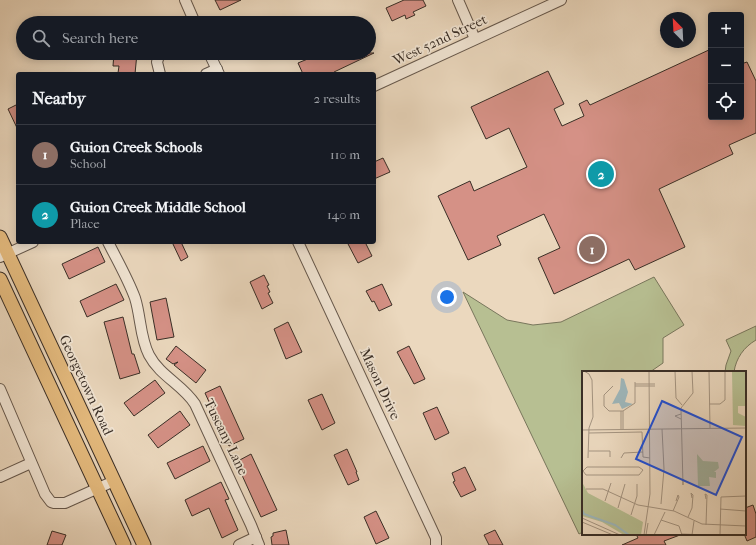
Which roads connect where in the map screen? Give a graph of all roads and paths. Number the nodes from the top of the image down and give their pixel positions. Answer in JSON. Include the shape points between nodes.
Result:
{"nodes":[{"id":1,"x":185,"y":0,"type":"edge"},
{"id":2,"x":458,"y":0,"type":"edge"},
{"id":3,"x":561,"y":0,"type":"edge"},
{"id":4,"x":192,"y":16,"type":"edge"},
{"id":5,"x":476,"y":39,"type":"junction"},
{"id":6,"x":158,"y":60,"type":"edge"},
{"id":7,"x":212,"y":60,"type":"edge"},
{"id":8,"x":218,"y":71,"type":"edge"},
{"id":9,"x":159,"y":72,"type":"edge"},
{"id":10,"x":376,"y":85,"type":"edge"},
{"id":11,"x":0,"y":237,"type":"edge"},
{"id":12,"x":29,"y":244,"type":"edge"},
{"id":13,"x":109,"y":244,"type":"edge"},
{"id":14,"x":299,"y":244,"type":"edge"},
{"id":15,"x":4,"y":255,"type":"edge"},
{"id":16,"x":0,"y":279,"type":"edge"},
{"id":17,"x":0,"y":389,"type":"edge"},
{"id":18,"x":31,"y":463,"type":"junction"},
{"id":19,"x":0,"y":477,"type":"edge"},
{"id":20,"x":114,"y":481,"type":"junction"},
{"id":21,"x":98,"y":488,"type":"junction"},
{"id":22,"x":258,"y":541,"type":"edge"},
{"id":23,"x":439,"y":543,"type":"edge"},
{"id":24,"x":124,"y":545,"type":"edge"},
{"id":25,"x":144,"y":545,"type":"edge"},
{"id":26,"x":239,"y":545,"type":"edge"}],
"edges":[{"from":1,"to":4,"type":"street"},
{"from":2,"to":5,"type":"street"},
{"from":3,"to":5,"type":"street","name":"West 52nd Street"},
{"from":5,"to":10,"type":"street","name":"West 52nd Street"},
{"from":6,"to":9,"type":"street"},
{"from":7,"to":8,"type":"street"},
{"from":11,"to":15,"type":"main road","name":"Georgetown Road"},
{"from":12,"to":15,"type":"street"},
{"from":13,"to":22,"type":"street","name":"Tuscany Lane","via":[[134,297],[148,354],[157,367],[195,404]]},
{"from":14,"to":23,"type":"street","name":"Mason Drive"},
{"from":15,"to":20,"type":"main road","name":"Georgetown Road"},
{"from":16,"to":21,"type":"main road"},
{"from":17,"to":18,"type":"street"},
{"from":18,"to":19,"type":"street"},
{"from":18,"to":21,"type":"street","via":[[45,494],[54,504],[65,503]]},
{"from":20,"to":21,"type":"street"},
{"from":20,"to":25,"type":"main road","name":"Georgetown Road"},
{"from":21,"to":24,"type":"main road"},
{"from":22,"to":26,"type":"street"}]}
